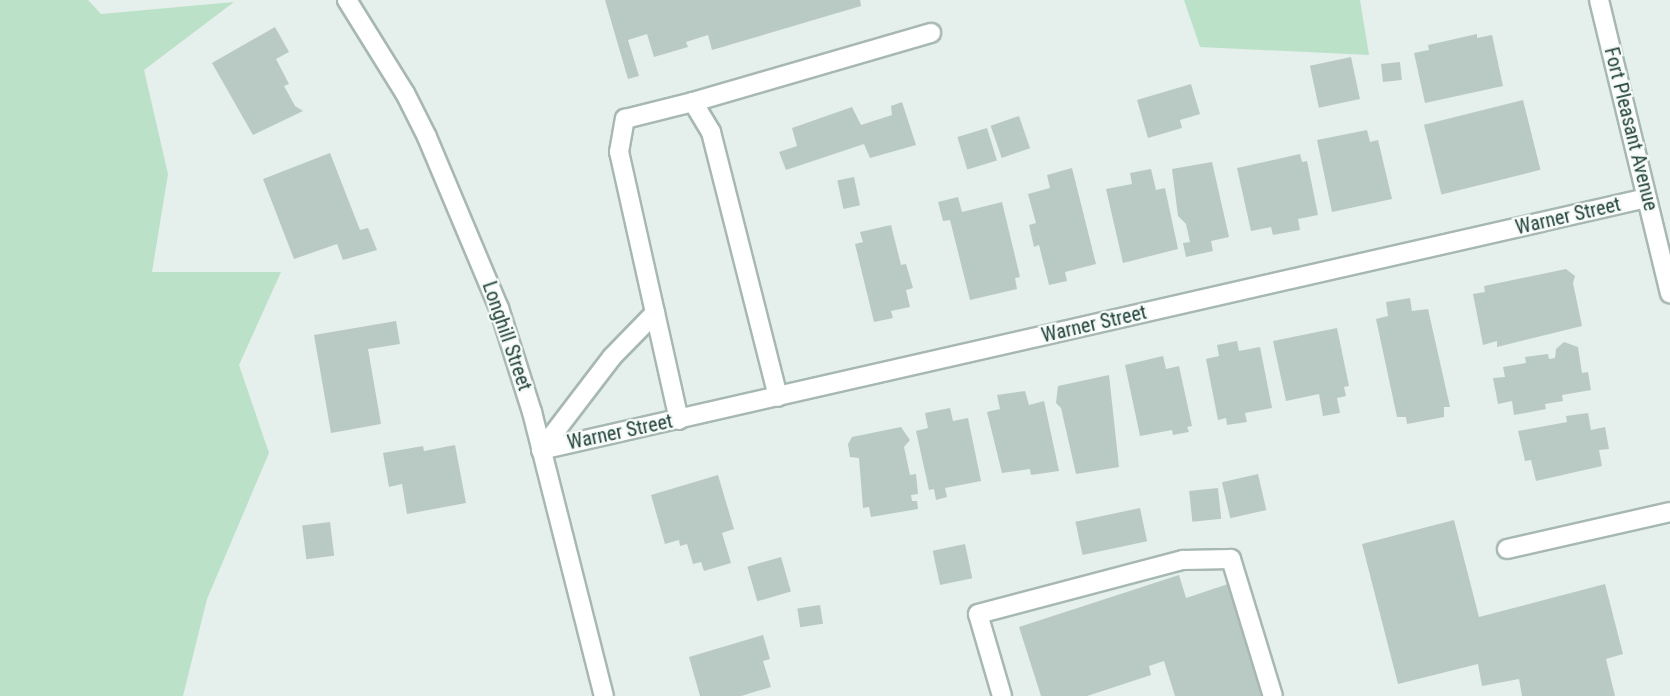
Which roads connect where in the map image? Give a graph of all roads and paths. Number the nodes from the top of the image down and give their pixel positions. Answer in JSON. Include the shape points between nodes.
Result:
{"nodes":[{"id":1,"x":347,"y":0,"type":"edge"},
{"id":2,"x":1599,"y":0,"type":"edge"},
{"id":3,"x":931,"y":33,"type":"dead end"},
{"id":4,"x":693,"y":102,"type":"junction"},
{"id":5,"x":1647,"y":198,"type":"junction"},
{"id":6,"x":1670,"y":294,"type":"edge"},
{"id":7,"x":655,"y":313,"type":"junction"},
{"id":8,"x":778,"y":397,"type":"junction"},
{"id":9,"x":679,"y":420,"type":"junction"},
{"id":10,"x":541,"y":450,"type":"junction"},
{"id":11,"x":1670,"y":512,"type":"edge"},
{"id":12,"x":1507,"y":549,"type":"dead end"},
{"id":13,"x":604,"y":696,"type":"edge"},
{"id":14,"x":1002,"y":696,"type":"edge"},
{"id":15,"x":1273,"y":696,"type":"edge"}],
"edges":[{"from":1,"to":10,"type":"street","name":"Longhill Street","via":[[405,93],[447,183],[513,348]]},
{"from":2,"to":5,"type":"street","name":"Fort Pleasant Avenue"},
{"from":3,"to":4,"type":"street"},
{"from":4,"to":7,"type":"street","via":[[625,119],[619,152]]},
{"from":4,"to":8,"type":"street","via":[[711,132]]},
{"from":5,"to":6,"type":"street","name":"Fort Pleasant Avenue"},
{"from":5,"to":8,"type":"street","name":"Warner Street"},
{"from":7,"to":9,"type":"street"},
{"from":7,"to":10,"type":"street","via":[[612,357]]},
{"from":8,"to":9,"type":"street","name":"Warner Street"},
{"from":9,"to":10,"type":"street","name":"Warner Street"},
{"from":10,"to":13,"type":"street","name":"Longhill Street"},
{"from":11,"to":12,"type":"street"},
{"from":14,"to":15,"type":"street","via":[[978,614],[1183,560],[1231,559]]}]}
